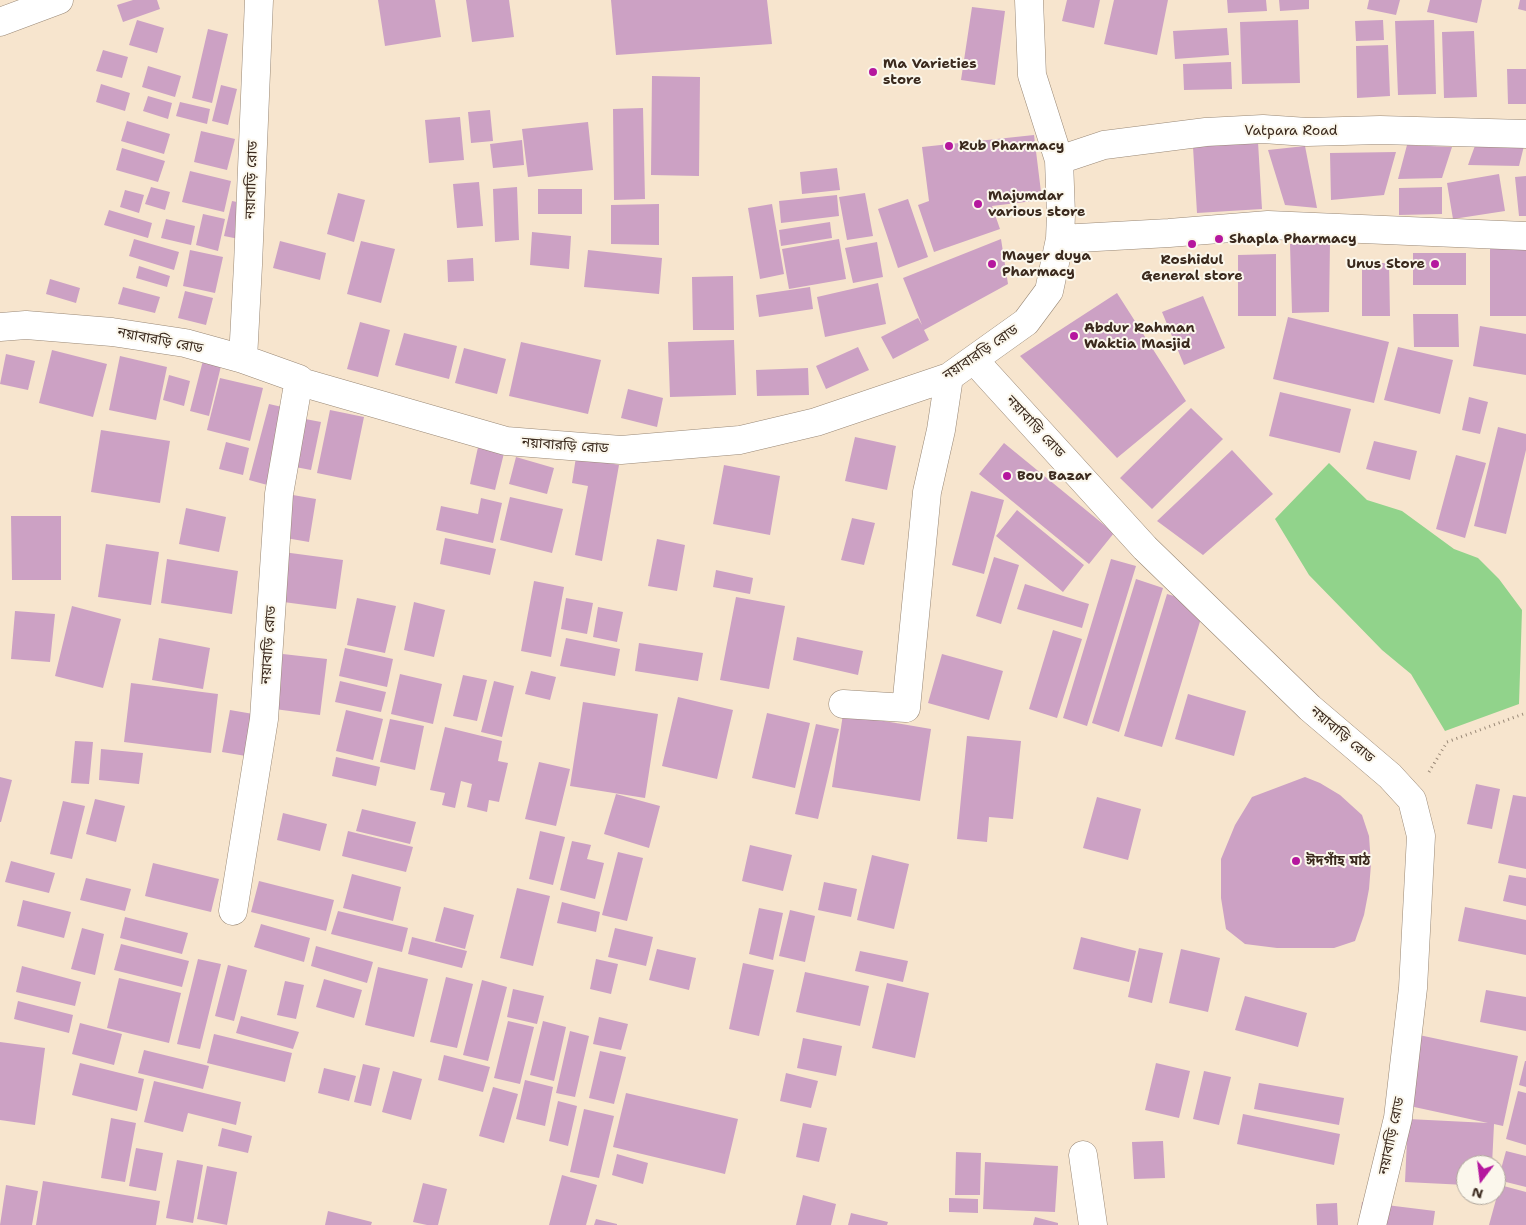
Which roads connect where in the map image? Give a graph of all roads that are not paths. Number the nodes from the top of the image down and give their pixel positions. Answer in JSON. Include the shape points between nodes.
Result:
{"nodes":[{"id":1,"x":59,"y":0,"type":"edge"},
{"id":2,"x":259,"y":0,"type":"edge"},
{"id":3,"x":1029,"y":0,"type":"edge"},
{"id":4,"x":0,"y":22,"type":"edge"},
{"id":5,"x":1526,"y":134,"type":"edge"},
{"id":6,"x":1059,"y":160,"type":"junction"},
{"id":7,"x":1526,"y":236,"type":"edge"},
{"id":8,"x":1060,"y":239,"type":"junction"},
{"id":9,"x":0,"y":327,"type":"edge"},
{"id":10,"x":243,"y":359,"type":"junction"},
{"id":11,"x":974,"y":360,"type":"junction"},
{"id":12,"x":949,"y":377,"type":"junction"},
{"id":13,"x":299,"y":379,"type":"junction"},
{"id":14,"x":843,"y":704,"type":"dead end"},
{"id":15,"x":233,"y":911,"type":"dead end"},
{"id":16,"x":1083,"y":1155,"type":"dead end"},
{"id":17,"x":1093,"y":1225,"type":"edge"},
{"id":18,"x":1372,"y":1225,"type":"edge"}],
"edges":[{"from":1,"to":4,"type":"main road"},
{"from":2,"to":10,"type":"main road","name":"নয়াবাড়ি রোড"},
{"from":3,"to":6,"type":"main road","via":[[1032,75]]},
{"from":5,"to":6,"type":"main road","name":"Vatpara Road","via":[[1263,129],[1206,132],[1104,145]]},
{"from":6,"to":8,"type":"main road"},
{"from":7,"to":8,"type":"main road","via":[[1268,225]]},
{"from":8,"to":11,"type":"main road","name":"নয়াবারড়ি রোড","via":[[1049,291],[1026,322]]},
{"from":9,"to":10,"type":"main road","name":"নয়াবারড়ি রোড","via":[[112,332],[185,343]]},
{"from":10,"to":13,"type":"main road","name":"নয়াবারড়ি রোড"},
{"from":11,"to":12,"type":"main road","name":"নয়াবারড়ি রোড"},
{"from":11,"to":18,"type":"main road","name":"নয়াবাড়ি রোড","via":[[1144,548],[1310,708],[1390,776],[1412,800],[1421,836],[1413,988],[1398,1118]]},
{"from":12,"to":13,"type":"main road","name":"নয়াবারড়ি রোড","via":[[816,422],[740,440],[620,450],[506,441]]},
{"from":12,"to":14,"type":"main road","via":[[927,492],[906,708]]},
{"from":13,"to":15,"type":"main road","name":"নয়াবাড়ি রোড","via":[[279,494],[264,719]]},
{"from":16,"to":17,"type":"main road"}]}
